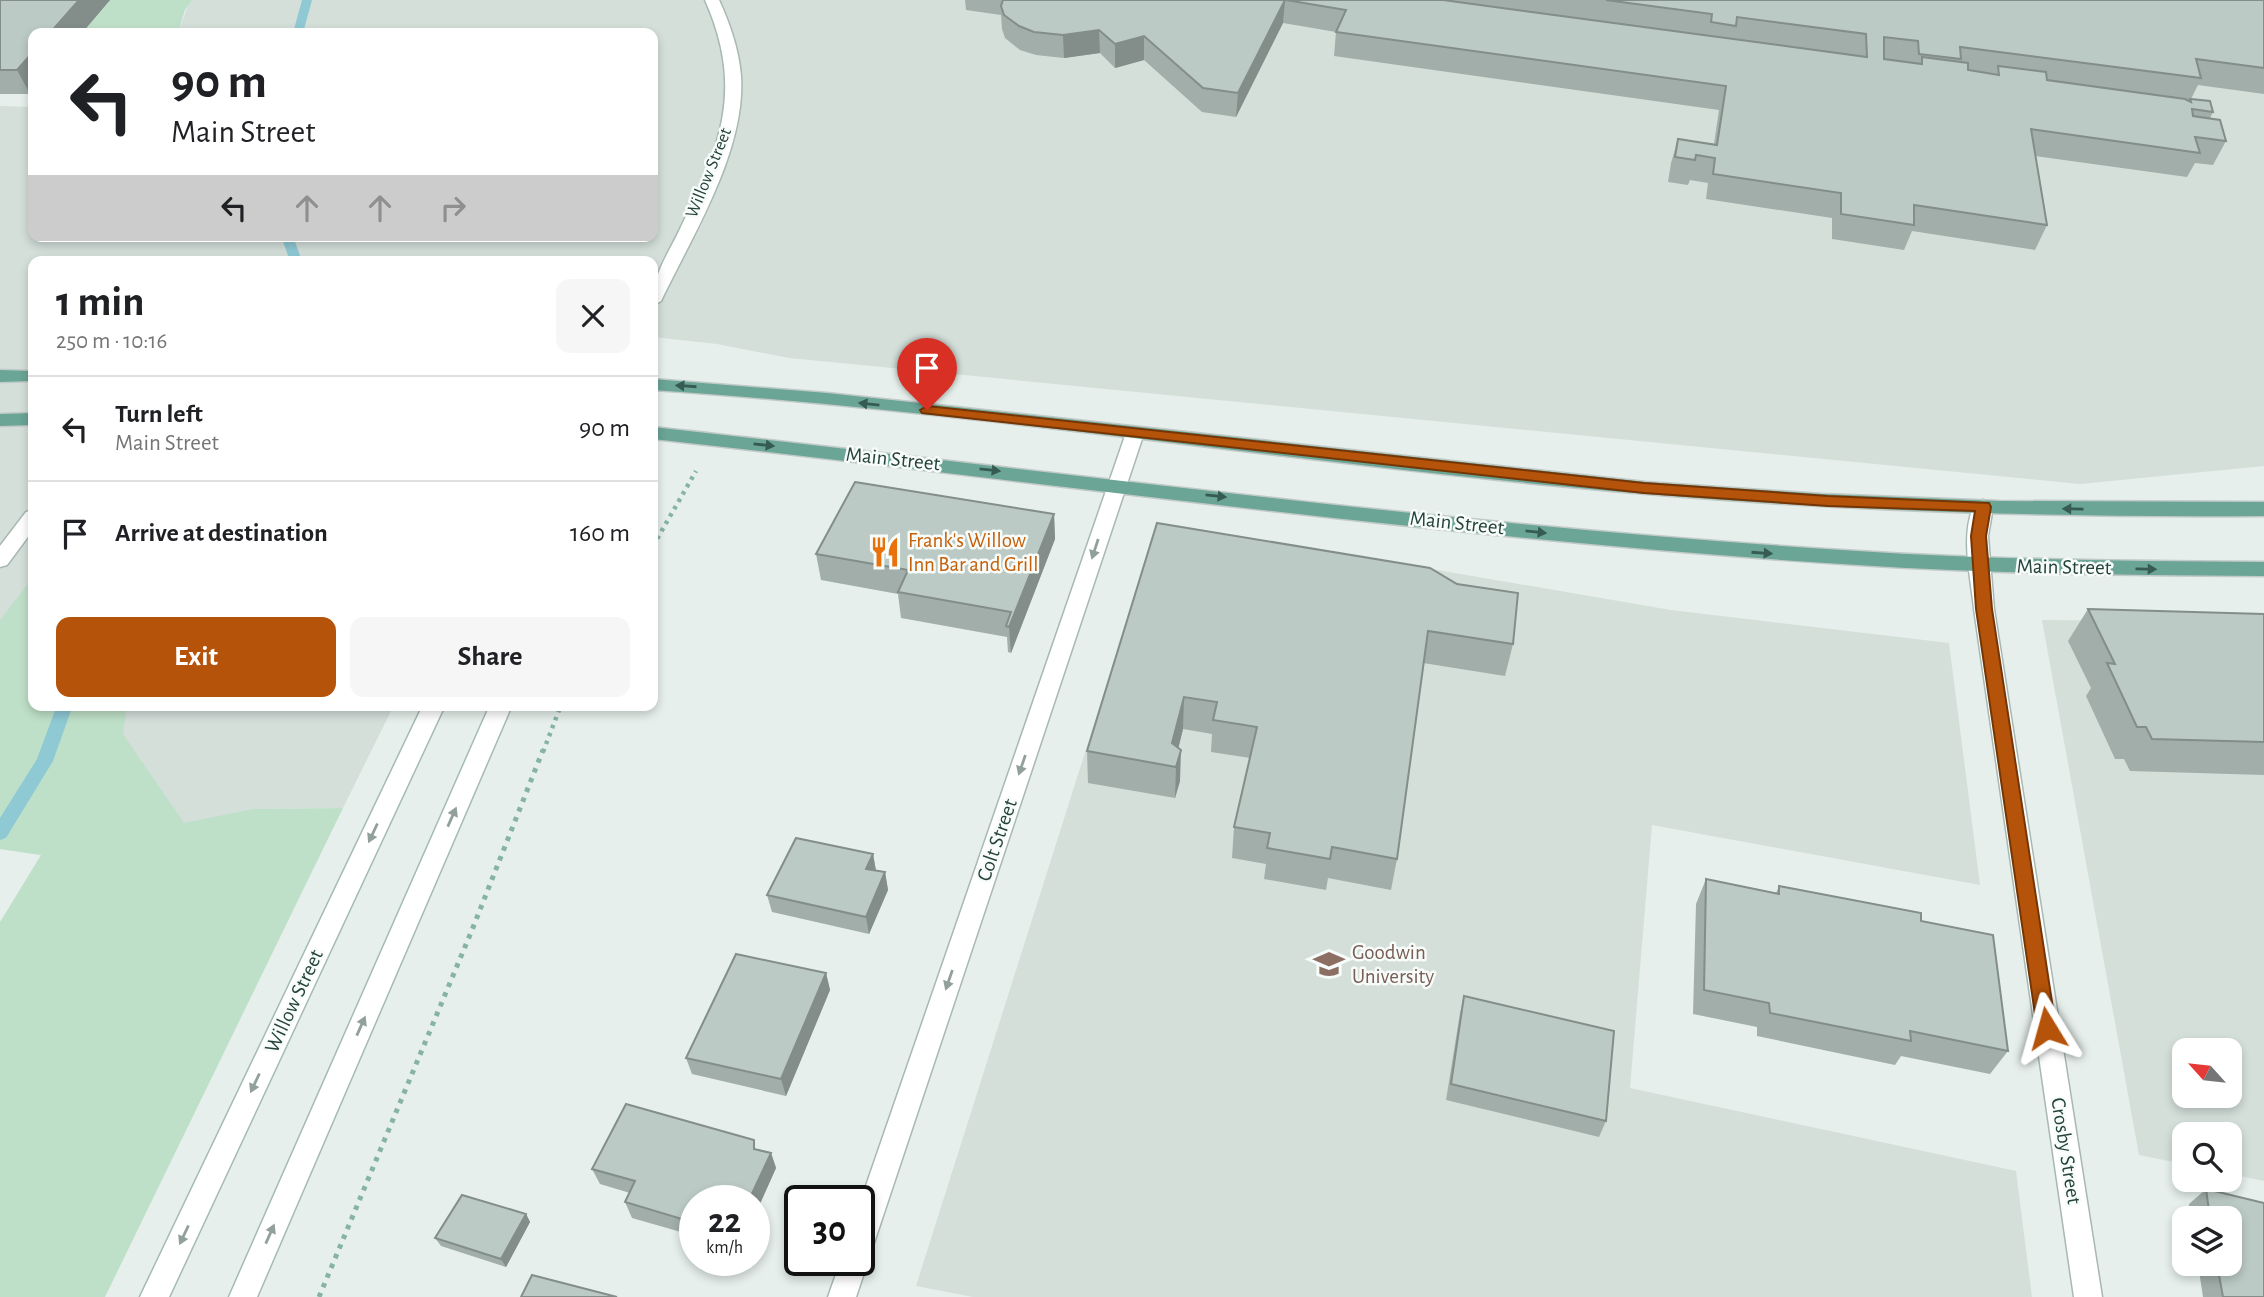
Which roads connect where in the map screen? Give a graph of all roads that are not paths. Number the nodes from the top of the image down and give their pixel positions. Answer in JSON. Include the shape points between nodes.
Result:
{"nodes":[{"id":1,"x":712,"y":0,"type":"edge"},
{"id":2,"x":658,"y":290,"type":"edge"},
{"id":3,"x":0,"y":376,"type":"edge"},
{"id":4,"x":28,"y":376,"type":"edge"},
{"id":5,"x":658,"y":384,"type":"edge"},
{"id":6,"x":28,"y":419,"type":"edge"},
{"id":7,"x":0,"y":420,"type":"edge"},
{"id":8,"x":1135,"y":433,"type":"junction"},
{"id":9,"x":658,"y":434,"type":"edge"},
{"id":10,"x":1117,"y":485,"type":"junction"},
{"id":11,"x":1983,"y":507,"type":"junction"},
{"id":12,"x":2264,"y":509,"type":"edge"},
{"id":13,"x":28,"y":524,"type":"edge"},
{"id":14,"x":0,"y":560,"type":"edge"},
{"id":15,"x":1979,"y":565,"type":"junction"},
{"id":16,"x":2264,"y":569,"type":"edge"},
{"id":17,"x":431,"y":711,"type":"edge"},
{"id":18,"x":498,"y":711,"type":"edge"},
{"id":19,"x":875,"y":1200,"type":"edge"},
{"id":20,"x":849,"y":1276,"type":"edge"},
{"id":21,"x":154,"y":1297,"type":"edge"},
{"id":22,"x":243,"y":1297,"type":"edge"},
{"id":23,"x":842,"y":1297,"type":"edge"},
{"id":24,"x":2088,"y":1297,"type":"edge"}],
"edges":[{"from":1,"to":2,"type":"street","name":"Willow Street","via":[[730,44],[734,102],[714,168]]},
{"from":3,"to":4,"type":"main road"},
{"from":8,"to":5,"type":"main road","one_way":true},
{"from":6,"to":7,"type":"main road"},
{"from":8,"to":10,"type":"street","name":"Colt Street"},
{"from":8,"to":11,"type":"main road","via":[[1694,492]]},
{"from":9,"to":10,"type":"main road","name":"Main Street","one_way":true},
{"from":10,"to":15,"type":"main road","name":"Main Street","one_way":true,"via":[[1703,548]]},
{"from":10,"to":19,"type":"street","name":"Colt Street","one_way":true},
{"from":12,"to":11,"type":"main road","one_way":true},
{"from":11,"to":15,"type":"street","name":"Crosby Street"},
{"from":13,"to":14,"type":"street"},
{"from":15,"to":16,"type":"main road","name":"Main Street","one_way":true},
{"from":15,"to":24,"type":"street","name":"Crosby Street"},
{"from":17,"to":21,"type":"street","name":"Willow Street","one_way":true},
{"from":22,"to":18,"type":"street","one_way":true},
{"from":20,"to":23,"type":"street"}]}
